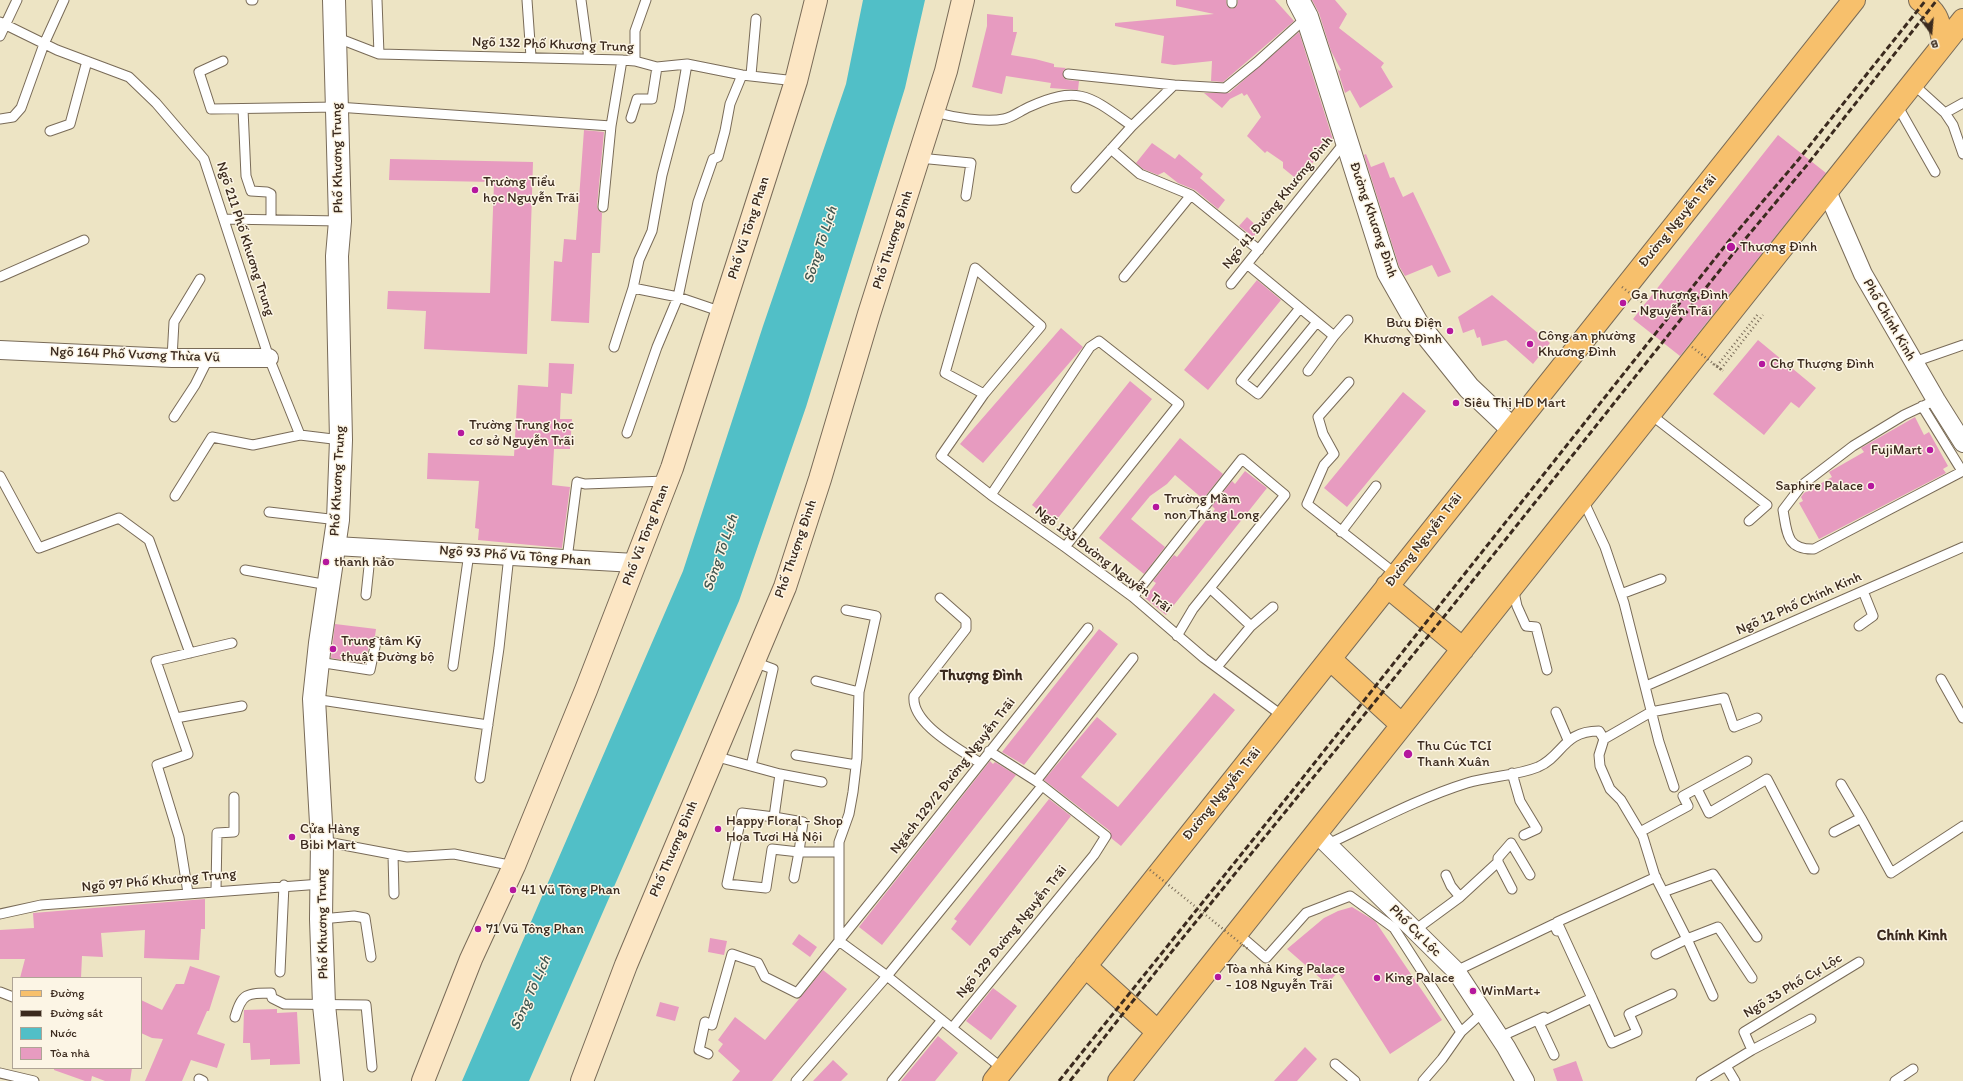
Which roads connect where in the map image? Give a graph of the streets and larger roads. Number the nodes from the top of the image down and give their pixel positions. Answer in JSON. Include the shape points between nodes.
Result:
{"nodes":[{"id":1,"x":334,"y":0,"type":"edge"},
{"id":2,"x":816,"y":0,"type":"edge"},
{"id":3,"x":963,"y":0,"type":"edge"},
{"id":4,"x":1854,"y":0,"type":"edge"},
{"id":5,"x":1920,"y":0,"type":"edge"},
{"id":6,"x":1302,"y":8,"type":"edge"},
{"id":7,"x":1963,"y":20,"type":"edge"},
{"id":8,"x":1944,"y":44,"type":"junction"},
{"id":9,"x":1827,"y":191,"type":"junction"},
{"id":10,"x":0,"y":350,"type":"edge"},
{"id":11,"x":269,"y":358,"type":"road end"},
{"id":12,"x":1512,"y":430,"type":"junction"},
{"id":13,"x":1962,"y":439,"type":"edge"},
{"id":14,"x":335,"y":546,"type":"junction"},
{"id":15,"x":636,"y":563,"type":"junction"},
{"id":16,"x":1392,"y":580,"type":"junction"},
{"id":17,"x":1463,"y":649,"type":"junction"},
{"id":18,"x":1330,"y":659,"type":"junction"},
{"id":19,"x":1402,"y":725,"type":"junction"},
{"id":20,"x":1322,"y":839,"type":"junction"},
{"id":21,"x":1085,"y":966,"type":"junction"},
{"id":22,"x":1158,"y":1032,"type":"junction"},
{"id":23,"x":434,"y":1054,"type":"junction"},
{"id":24,"x":999,"y":1075,"type":"edge"},
{"id":25,"x":332,"y":1081,"type":"edge"},
{"id":26,"x":423,"y":1081,"type":"edge"},
{"id":27,"x":433,"y":1081,"type":"edge"},
{"id":28,"x":582,"y":1081,"type":"edge"},
{"id":29,"x":1119,"y":1081,"type":"edge"},
{"id":30,"x":1525,"y":1081,"type":"edge"}],
"edges":[{"from":1,"to":14,"type":"street","name":"Phố Khương Trung","via":[[340,221],[337,256],[341,440]]},
{"from":2,"to":15,"type":"main road","name":"Phố Vũ Tông Phan","via":[[796,80],[722,312],[667,481]]},
{"from":3,"to":28,"type":"main road","name":"Phố Thượng Đình","via":[[934,112],[868,314],[820,479],[785,587],[626,965]]},
{"from":4,"to":12,"type":"main road","name":"Đường Nguyễn Trãi","via":[[1762,107]]},
{"from":5,"to":8,"type":"main road","via":[[1933,10],[1938,18]]},
{"from":6,"to":12,"type":"street","name":"Đường Khương Đình","via":[[1388,272],[1417,323],[1469,388]]},
{"from":7,"to":8,"type":"main road"},
{"from":8,"to":9,"type":"main road"},
{"from":9,"to":13,"type":"street","name":"Phố Chính Kinh","via":[[1863,274],[1914,362],[1929,403]]},
{"from":9,"to":17,"type":"main road"},
{"from":10,"to":11,"type":"street","name":"Ngõ 164 Phố Vương Thừa Vũ","via":[[172,358]]},
{"from":12,"to":16,"type":"main road","name":"Đường Nguyễn Trãi"},
{"from":14,"to":15,"type":"street","name":"Ngõ 93 Phố Vũ Tông Phan"},
{"from":14,"to":25,"type":"street","name":"Phố Khương Trung","via":[[314,699],[322,841],[320,918],[324,1006]]},
{"from":15,"to":23,"type":"main road","name":"Phố Vũ Tông Phan","via":[[514,866],[471,959]]},
{"from":16,"to":17,"type":"main road"},
{"from":16,"to":18,"type":"main road","name":"Đường Nguyễn Trãi"},
{"from":17,"to":19,"type":"main road"},
{"from":18,"to":19,"type":"main road"},
{"from":18,"to":21,"type":"main road","name":"Đường Nguyễn Trãi"},
{"from":19,"to":20,"type":"main road"},
{"from":20,"to":22,"type":"main road","via":[[1243,941]]},
{"from":20,"to":30,"type":"street","name":"Phố Cự Lộc","via":[[1456,971],[1500,1037]]},
{"from":21,"to":22,"type":"main road"},
{"from":21,"to":24,"type":"main road","name":"Đường Nguyễn Trãi"},
{"from":22,"to":29,"type":"main road"},
{"from":23,"to":26,"type":"main road","name":"Phố Vũ Tông Phan"},
{"from":23,"to":27,"type":"main road","name":"Phố Vũ Tông Phan","via":[[437,1068]]}]}
